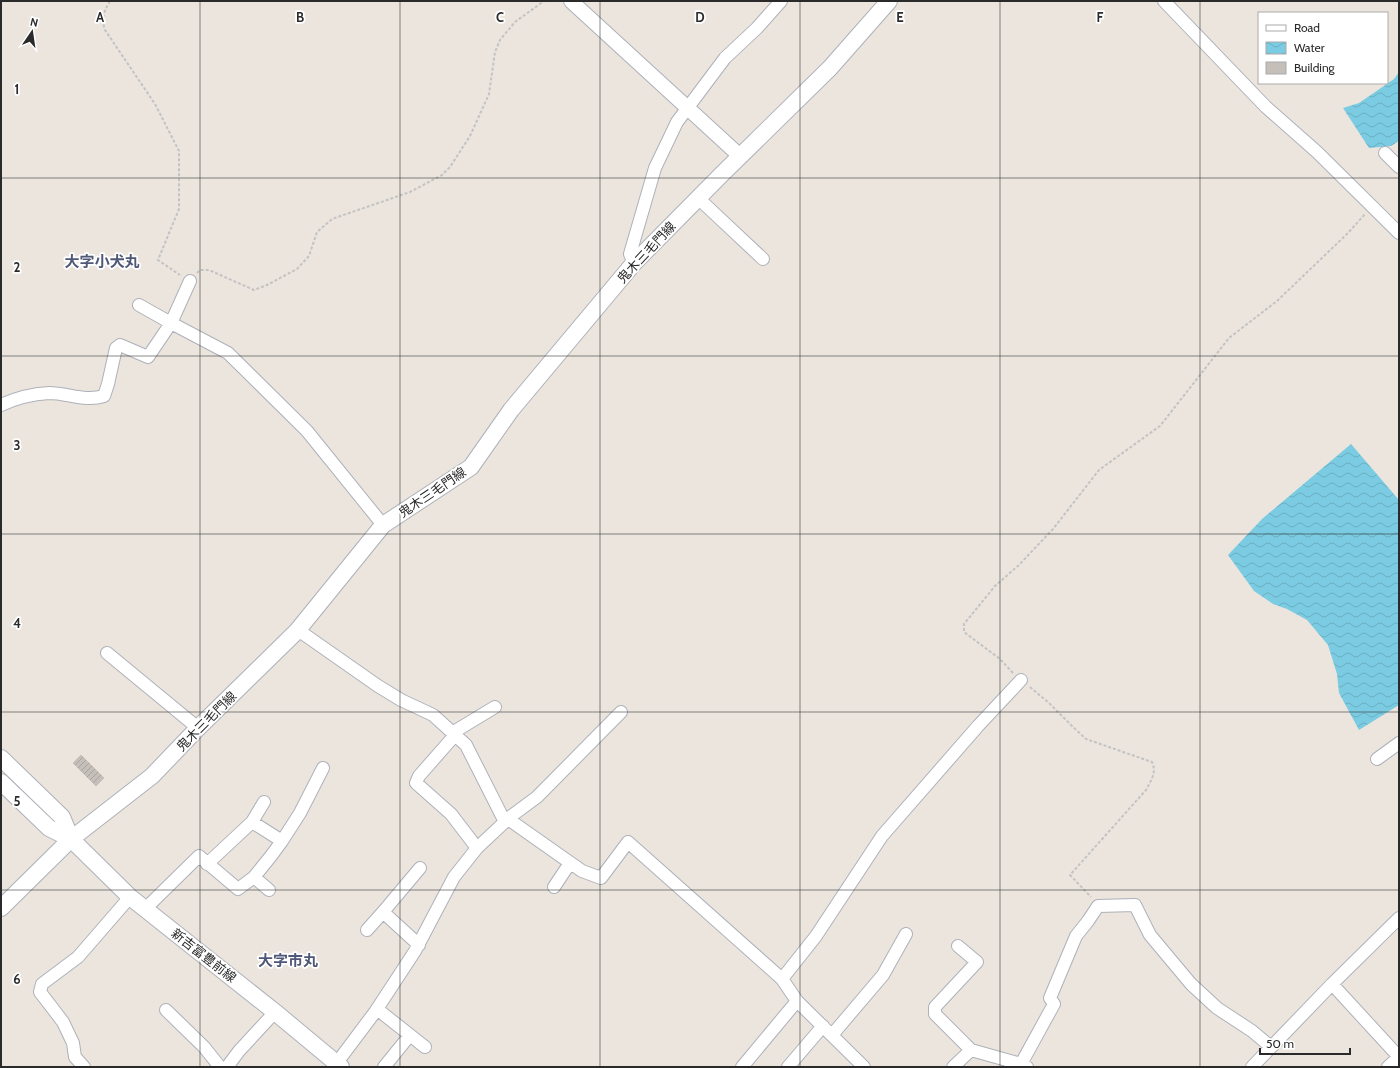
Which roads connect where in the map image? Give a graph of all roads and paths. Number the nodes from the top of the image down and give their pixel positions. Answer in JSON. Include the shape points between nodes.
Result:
{"nodes":[{"id":1,"x":110,"y":1,"type":"edge"},
{"id":2,"x":544,"y":1,"type":"edge"},
{"id":3,"x":571,"y":1,"type":"edge"},
{"id":4,"x":781,"y":1,"type":"edge"},
{"id":5,"x":889,"y":1,"type":"edge"},
{"id":6,"x":1164,"y":1,"type":"edge"},
{"id":7,"x":689,"y":109,"type":"junction"},
{"id":8,"x":1386,"y":153,"type":"dead end"},
{"id":9,"x":740,"y":156,"type":"junction"},
{"id":10,"x":1399,"y":166,"type":"edge"},
{"id":11,"x":698,"y":198,"type":"junction"},
{"id":12,"x":1371,"y":207,"type":"junction"},
{"id":13,"x":1399,"y":233,"type":"edge"},
{"id":14,"x":763,"y":258,"type":"dead end"},
{"id":15,"x":634,"y":263,"type":"junction"},
{"id":16,"x":190,"y":281,"type":"junction"},
{"id":17,"x":140,"y":305,"type":"dead end"},
{"id":18,"x":171,"y":323,"type":"junction"},
{"id":19,"x":1,"y":405,"type":"edge"},
{"id":20,"x":384,"y":525,"type":"junction"},
{"id":21,"x":298,"y":630,"type":"junction"},
{"id":22,"x":107,"y":653,"type":"dead end"},
{"id":23,"x":1021,"y":680,"type":"junction"},
{"id":24,"x":496,"y":707,"type":"dead end"},
{"id":25,"x":621,"y":712,"type":"dead end"},
{"id":26,"x":198,"y":728,"type":"junction"},
{"id":27,"x":454,"y":734,"type":"junction"},
{"id":28,"x":1399,"y":743,"type":"edge"},
{"id":29,"x":1,"y":758,"type":"edge"},
{"id":30,"x":1377,"y":759,"type":"dead end"},
{"id":31,"x":323,"y":768,"type":"dead end"},
{"id":32,"x":1,"y":782,"type":"edge"},
{"id":33,"x":264,"y":802,"type":"dead end"},
{"id":34,"x":507,"y":821,"type":"junction"},
{"id":35,"x":252,"y":822,"type":"junction"},
{"id":36,"x":71,"y":839,"type":"junction"},
{"id":37,"x":282,"y":841,"type":"junction"},
{"id":38,"x":477,"y":848,"type":"junction"},
{"id":39,"x":570,"y":863,"type":"junction"},
{"id":40,"x":207,"y":864,"type":"junction"},
{"id":41,"x":420,"y":868,"type":"dead end"},
{"id":42,"x":254,"y":877,"type":"junction"},
{"id":43,"x":554,"y":887,"type":"dead end"},
{"id":44,"x":269,"y":890,"type":"dead end"},
{"id":45,"x":130,"y":897,"type":"junction"},
{"id":46,"x":1098,"y":906,"type":"junction"},
{"id":47,"x":1,"y":908,"type":"edge"},
{"id":48,"x":145,"y":909,"type":"junction"},
{"id":49,"x":383,"y":912,"type":"junction"},
{"id":50,"x":1399,"y":918,"type":"edge"},
{"id":51,"x":367,"y":930,"type":"dead end"},
{"id":52,"x":906,"y":934,"type":"dead end"},
{"id":53,"x":419,"y":945,"type":"junction"},
{"id":54,"x":958,"y":946,"type":"dead end"},
{"id":55,"x":782,"y":979,"type":"junction"},
{"id":56,"x":1332,"y":984,"type":"junction"},
{"id":57,"x":797,"y":1001,"type":"junction"},
{"id":58,"x":377,"y":1009,"type":"junction"},
{"id":59,"x":166,"y":1010,"type":"dead end"},
{"id":60,"x":275,"y":1012,"type":"junction"},
{"id":61,"x":823,"y":1026,"type":"junction"},
{"id":62,"x":410,"y":1035,"type":"junction"},
{"id":63,"x":832,"y":1035,"type":"junction"},
{"id":64,"x":425,"y":1047,"type":"dead end"},
{"id":65,"x":1271,"y":1047,"type":"junction"},
{"id":66,"x":971,"y":1050,"type":"junction"},
{"id":67,"x":338,"y":1065,"type":"edge"},
{"id":68,"x":794,"y":1065,"type":"edge"},
{"id":69,"x":1024,"y":1065,"type":"edge"},
{"id":70,"x":84,"y":1067,"type":"edge"},
{"id":71,"x":220,"y":1067,"type":"edge"},
{"id":72,"x":227,"y":1067,"type":"edge"},
{"id":73,"x":384,"y":1067,"type":"edge"},
{"id":74,"x":742,"y":1067,"type":"edge"},
{"id":75,"x":864,"y":1067,"type":"edge"},
{"id":76,"x":953,"y":1067,"type":"edge"},
{"id":77,"x":1252,"y":1067,"type":"edge"},
{"id":78,"x":1388,"y":1067,"type":"edge"}],
"edges":[{"from":1,"to":16,"type":"path","via":[[102,24],[155,104],[179,151],[179,209],[158,260]]},
{"from":2,"to":16,"type":"path","via":[[519,19],[500,40],[495,52],[489,94],[480,116],[470,136],[442,175],[410,192],[332,219],[318,232],[305,261],[267,285],[254,290],[209,270],[200,270]]},
{"from":3,"to":7,"type":"street"},
{"from":4,"to":7,"type":"street","via":[[725,58]]},
{"from":5,"to":9,"type":"main road","name":"鬼木三毛門線","via":[[830,68]]},
{"from":6,"to":12,"type":"street","via":[[1266,107],[1317,152]]},
{"from":7,"to":9,"type":"street"},
{"from":7,"to":15,"type":"street","via":[[678,122],[655,168],[630,254]]},
{"from":8,"to":10,"type":"street"},
{"from":9,"to":11,"type":"main road","name":"鬼木三毛門線"},
{"from":11,"to":14,"type":"street"},
{"from":11,"to":15,"type":"main road","name":"鬼木三毛門線"},
{"from":12,"to":13,"type":"street"},
{"from":12,"to":23,"type":"path","via":[[1348,233],[1277,301],[1229,338],[1160,426],[1099,470],[1053,529],[1019,566],[995,586],[964,624],[964,632],[1000,659]]},
{"from":15,"to":20,"type":"main road","name":"鬼木三毛門線","via":[[511,410],[471,467]]},
{"from":16,"to":18,"type":"street"},
{"from":17,"to":18,"type":"street"},
{"from":18,"to":19,"type":"street","via":[[148,357],[120,345],[116,348],[104,396],[89,399],[49,393]]},
{"from":18,"to":20,"type":"street","via":[[228,353],[306,431]]},
{"from":20,"to":21,"type":"main road","name":"鬼木三毛門線"},
{"from":21,"to":26,"type":"main road","name":"鬼木三毛門線"},
{"from":21,"to":27,"type":"street","via":[[378,686],[433,715]]},
{"from":22,"to":26,"type":"street"},
{"from":23,"to":46,"type":"path","via":[[1086,739],[1152,762],[1154,766],[1155,773],[1146,790],[1070,875]]},
{"from":23,"to":55,"type":"street","via":[[882,836],[816,936]]},
{"from":24,"to":27,"type":"street"},
{"from":25,"to":34,"type":"street","via":[[536,797]]},
{"from":26,"to":36,"type":"main road","name":"鬼木三毛門線","via":[[152,776]]},
{"from":27,"to":34,"type":"street","via":[[466,745]]},
{"from":27,"to":38,"type":"street","via":[[416,783],[451,814]]},
{"from":28,"to":30,"type":"street"},
{"from":29,"to":36,"type":"main road","name":"新吉富豊前線","via":[[62,817]]},
{"from":31,"to":37,"type":"street"},
{"from":32,"to":36,"type":"main road","name":"新吉富豊前線","via":[[49,828]]},
{"from":33,"to":35,"type":"street"},
{"from":34,"to":38,"type":"street"},
{"from":34,"to":39,"type":"street"},
{"from":35,"to":37,"type":"street"},
{"from":35,"to":40,"type":"street"},
{"from":36,"to":45,"type":"main road","name":"新吉富豊前線"},
{"from":36,"to":47,"type":"main road","name":"鬼木三毛門線"},
{"from":37,"to":42,"type":"street"},
{"from":38,"to":53,"type":"street","via":[[454,877]]},
{"from":39,"to":43,"type":"street"},
{"from":39,"to":55,"type":"street","via":[[601,878],[628,842]]},
{"from":40,"to":42,"type":"street","via":[[238,889]]},
{"from":40,"to":48,"type":"street","via":[[199,856]]},
{"from":41,"to":49,"type":"street"},
{"from":42,"to":44,"type":"street"},
{"from":45,"to":48,"type":"main road","name":"新吉富豊前線"},
{"from":45,"to":70,"type":"street","via":[[78,957],[42,984],[40,992],[63,1022],[73,1044],[75,1057]]},
{"from":46,"to":65,"type":"street","via":[[1135,905],[1150,935],[1191,984],[1216,1008],[1252,1031]]},
{"from":46,"to":69,"type":"street","via":[[1076,936],[1050,998],[1054,1004]]},
{"from":48,"to":60,"type":"main road","name":"新吉富豊前線"},
{"from":49,"to":51,"type":"street"},
{"from":49,"to":53,"type":"street"},
{"from":50,"to":56,"type":"street"},
{"from":52,"to":63,"type":"street","via":[[882,975]]},
{"from":53,"to":58,"type":"street"},
{"from":54,"to":66,"type":"street","via":[[977,962],[935,1007],[935,1014]]},
{"from":55,"to":57,"type":"street"},
{"from":56,"to":65,"type":"street"},
{"from":56,"to":78,"type":"street","via":[[1399,1057]]},
{"from":57,"to":61,"type":"street"},
{"from":57,"to":74,"type":"street"},
{"from":58,"to":62,"type":"street"},
{"from":58,"to":67,"type":"street"},
{"from":59,"to":71,"type":"street","via":[[204,1047]]},
{"from":60,"to":67,"type":"main road","name":"新吉富豊前線"},
{"from":60,"to":72,"type":"street"},
{"from":61,"to":63,"type":"street"},
{"from":61,"to":68,"type":"street"},
{"from":62,"to":64,"type":"street"},
{"from":62,"to":73,"type":"street"},
{"from":63,"to":75,"type":"street"},
{"from":65,"to":77,"type":"street"},
{"from":66,"to":69,"type":"street"},
{"from":66,"to":76,"type":"street"}]}
